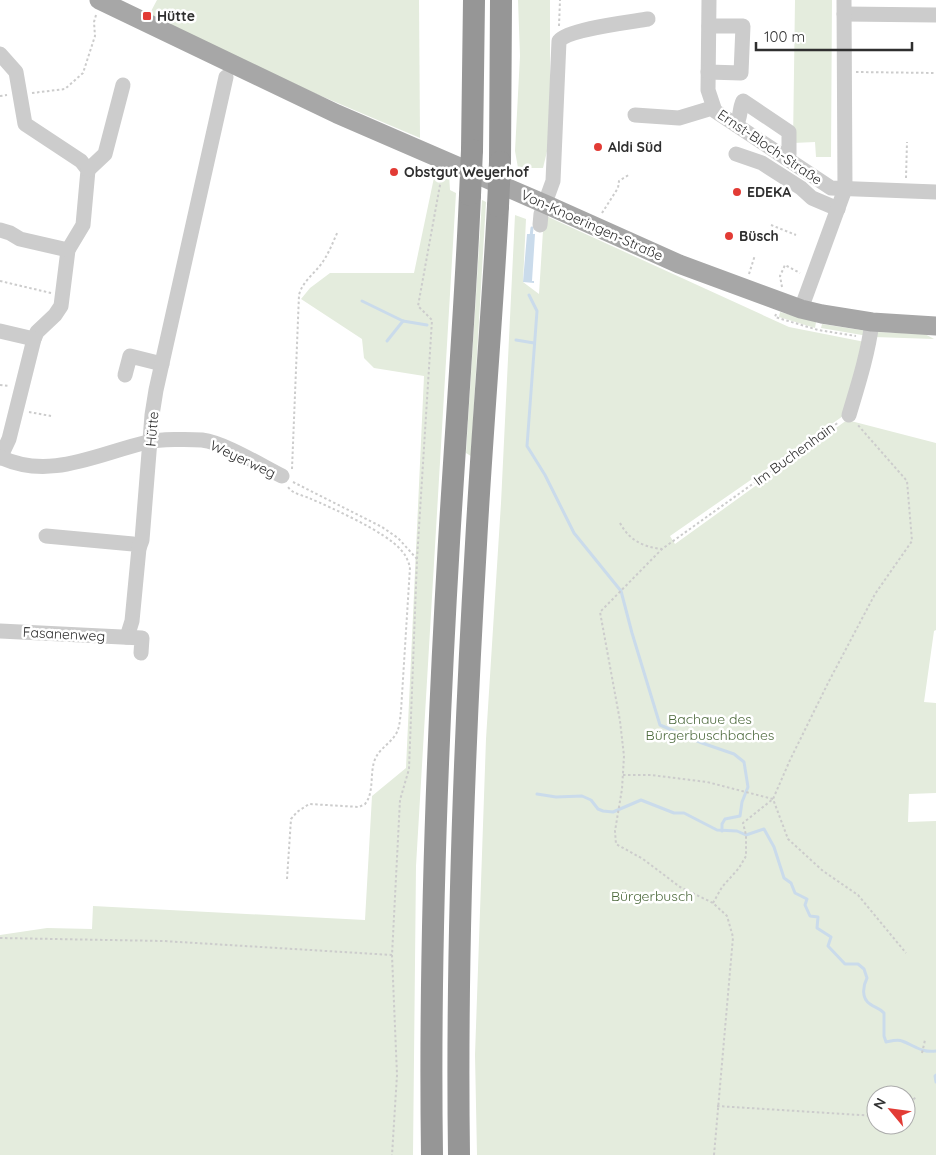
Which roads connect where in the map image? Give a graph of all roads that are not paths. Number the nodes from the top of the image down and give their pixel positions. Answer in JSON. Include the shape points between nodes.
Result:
{"nodes":[{"id":1,"x":474,"y":0,"type":"edge"},
{"id":2,"x":501,"y":0,"type":"edge"},
{"id":3,"x":709,"y":0,"type":"edge"},
{"id":4,"x":104,"y":1,"type":"edge"},
{"id":5,"x":844,"y":7,"type":"edge"},
{"id":6,"x":936,"y":15,"type":"edge"},
{"id":7,"x":648,"y":19,"type":"dead end"},
{"id":8,"x":709,"y":26,"type":"junction"},
{"id":9,"x":0,"y":54,"type":"edge"},
{"id":10,"x":708,"y":72,"type":"junction"},
{"id":11,"x":226,"y":77,"type":"dead end"},
{"id":12,"x":122,"y":86,"type":"dead end"},
{"id":13,"x":712,"y":108,"type":"junction"},
{"id":14,"x":635,"y":115,"type":"dead end"},
{"id":15,"x":736,"y":125,"type":"junction"},
{"id":16,"x":736,"y":154,"type":"dead end"},
{"id":17,"x":786,"y":158,"type":"junction"},
{"id":18,"x":88,"y":170,"type":"junction"},
{"id":19,"x":845,"y":189,"type":"junction"},
{"id":20,"x":936,"y":192,"type":"edge"},
{"id":21,"x":545,"y":204,"type":"junction"},
{"id":22,"x":838,"y":209,"type":"junction"},
{"id":23,"x":540,"y":225,"type":"dead end"},
{"id":24,"x":0,"y":230,"type":"edge"},
{"id":25,"x":68,"y":250,"type":"junction"},
{"id":26,"x":800,"y":308,"type":"junction"},
{"id":27,"x":872,"y":322,"type":"junction"},
{"id":28,"x":936,"y":326,"type":"edge"},
{"id":29,"x":0,"y":331,"type":"edge"},
{"id":30,"x":34,"y":339,"type":"junction"},
{"id":31,"x":162,"y":364,"type":"junction"},
{"id":32,"x":126,"y":375,"type":"dead end"},
{"id":33,"x":849,"y":415,"type":"road end"},
{"id":34,"x":150,"y":441,"type":"junction"},
{"id":35,"x":0,"y":457,"type":"edge"},
{"id":36,"x":285,"y":478,"type":"road end"},
{"id":37,"x":46,"y":536,"type":"dead end"},
{"id":38,"x":139,"y":548,"type":"junction"},
{"id":39,"x":0,"y":631,"type":"edge"},
{"id":40,"x":127,"y":637,"type":"junction"},
{"id":41,"x":141,"y":653,"type":"dead end"},
{"id":42,"x":432,"y":1155,"type":"edge"},
{"id":43,"x":459,"y":1155,"type":"edge"}],
"edges":[{"from":1,"to":42,"type":"highway","bridge":true,"via":[[465,303],[438,748],[432,979]]},
{"from":2,"to":43,"type":"highway","bridge":true,"via":[[498,206],[465,760]]},
{"from":3,"to":8,"type":"street","name":"Ernst-Bloch-Straße"},
{"from":4,"to":21,"type":"main road","name":"Von-Knoeringen-Straße","via":[[337,114]]},
{"from":5,"to":6,"type":"street"},
{"from":5,"to":19,"type":"street"},
{"from":7,"to":21,"type":"street","via":[[580,31],[559,41],[553,181]]},
{"from":8,"to":10,"type":"street","name":"Ernst-Bloch-Straße"},
{"from":8,"to":10,"type":"street","via":[[743,26],[741,74]]},
{"from":9,"to":18,"type":"street","via":[[16,72],[25,124],[81,161]]},
{"from":10,"to":13,"type":"street","name":"Ernst-Bloch-Straße"},
{"from":11,"to":31,"type":"street","name":"Hütte"},
{"from":12,"to":18,"type":"street","via":[[105,154]]},
{"from":13,"to":14,"type":"street","via":[[679,118]]},
{"from":13,"to":15,"type":"street","name":"Ernst-Bloch-Straße"},
{"from":15,"to":17,"type":"street","name":"Ernst-Bloch-Straße"},
{"from":15,"to":17,"type":"street","via":[[743,101],[789,132]]},
{"from":16,"to":22,"type":"street","via":[[762,163],[812,198]]},
{"from":17,"to":19,"type":"street","name":"Ernst-Bloch-Straße","via":[[831,188]]},
{"from":18,"to":25,"type":"street","via":[[83,225]]},
{"from":19,"to":20,"type":"street","name":"Ernst-Bloch-Straße"},
{"from":19,"to":22,"type":"street"},
{"from":21,"to":23,"type":"street"},
{"from":21,"to":26,"type":"main road","name":"Von-Knoeringen-Straße","via":[[679,264]]},
{"from":22,"to":26,"type":"street"},
{"from":24,"to":25,"type":"street","via":[[20,239]]},
{"from":25,"to":30,"type":"street","via":[[59,310]]},
{"from":26,"to":27,"type":"main road","name":"Von-Knoeringen-Straße"},
{"from":27,"to":28,"type":"main road","name":"Von-Knoeringen-Straße"},
{"from":27,"to":33,"type":"street","name":"Im Buchenhain"},
{"from":29,"to":30,"type":"street"},
{"from":30,"to":35,"type":"street","via":[[8,439]]},
{"from":31,"to":32,"type":"street","via":[[130,356]]},
{"from":31,"to":34,"type":"street","name":"Hütte"},
{"from":34,"to":35,"type":"street","name":"Weyerweg","via":[[66,466],[24,465]]},
{"from":34,"to":36,"type":"street","name":"Weyerweg","via":[[202,440]]},
{"from":34,"to":38,"type":"street","name":"Hütte"},
{"from":37,"to":38,"type":"street","via":[[133,544]]},
{"from":38,"to":40,"type":"street","via":[[132,620]]},
{"from":39,"to":40,"type":"street","name":"Fasanenweg"},
{"from":40,"to":41,"type":"street","via":[[142,638]]}]}
